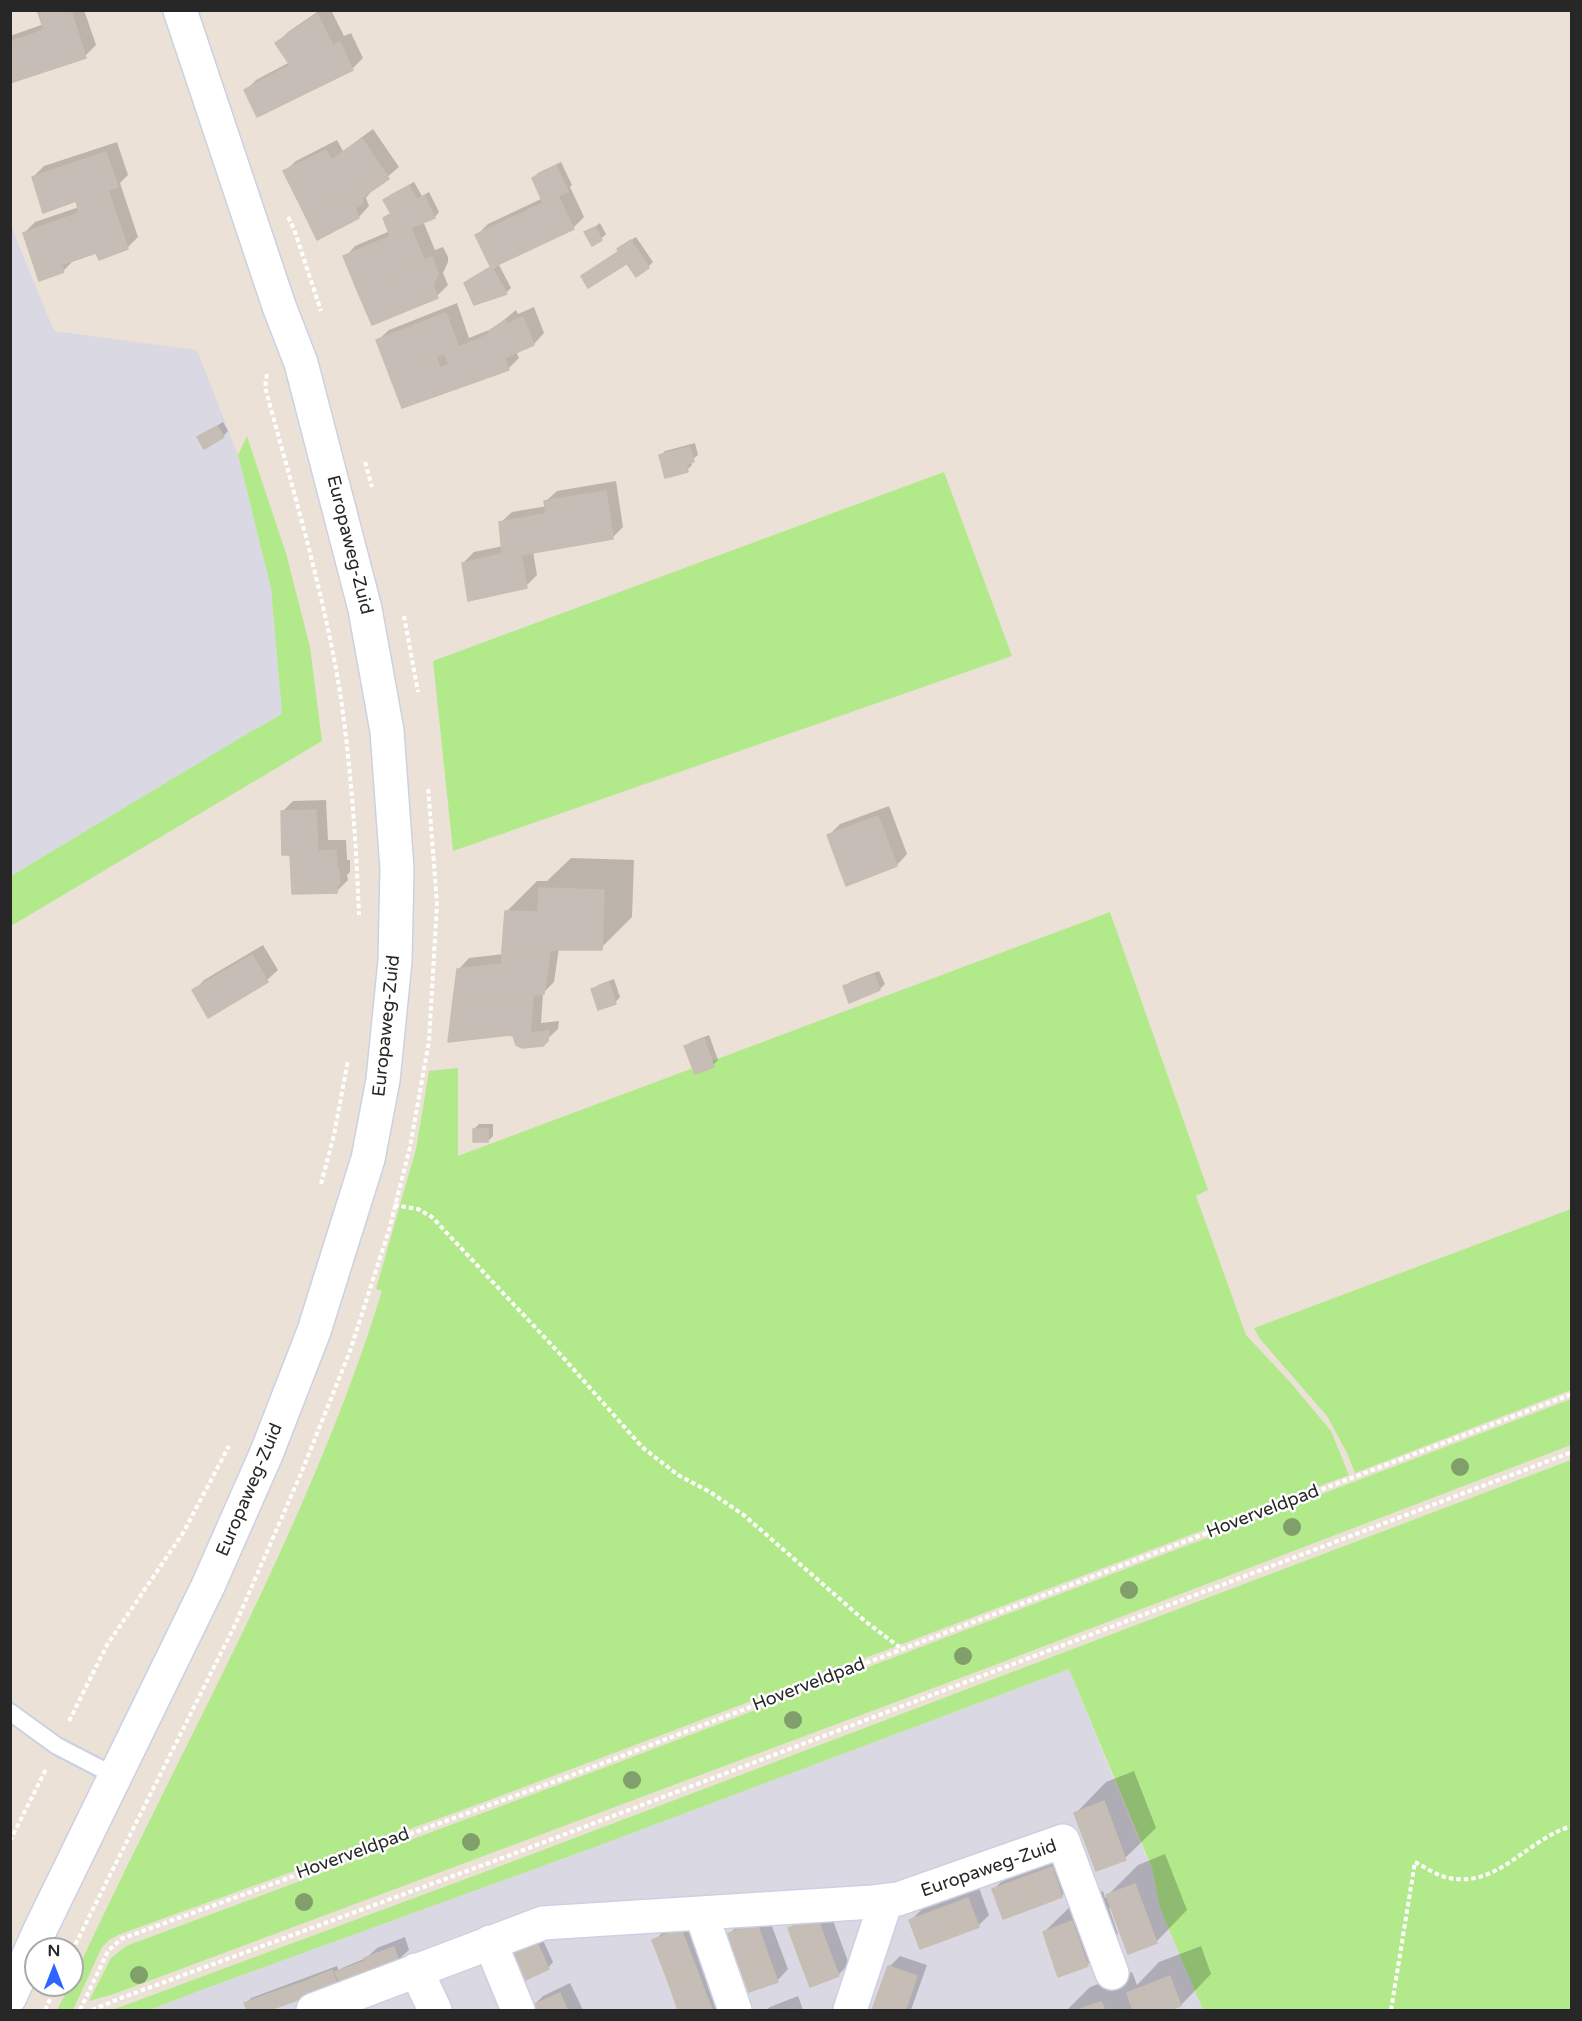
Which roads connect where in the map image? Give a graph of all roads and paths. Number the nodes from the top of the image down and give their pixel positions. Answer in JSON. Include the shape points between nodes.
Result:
{"nodes":[{"id":1,"x":180,"y":10,"type":"edge"},
{"id":2,"x":284,"y":210,"type":"dead end"},
{"id":3,"x":323,"y":317,"type":"dead end"},
{"id":4,"x":269,"y":364,"type":"dead end"},
{"id":5,"x":364,"y":456,"type":"dead end"},
{"id":6,"x":372,"y":489,"type":"dead end"},
{"id":7,"x":403,"y":610,"type":"dead end"},
{"id":8,"x":418,"y":696,"type":"dead end"},
{"id":9,"x":428,"y":784,"type":"dead end"},
{"id":10,"x":359,"y":919,"type":"dead end"},
{"id":11,"x":348,"y":1058,"type":"dead end"},
{"id":12,"x":321,"y":1185,"type":"junction"},
{"id":13,"x":318,"y":1194,"type":"dead end"},
{"id":14,"x":357,"y":1196,"type":"junction"},
{"id":15,"x":395,"y":1205,"type":"junction"},
{"id":16,"x":1572,"y":1394,"type":"edge"},
{"id":17,"x":233,"y":1439,"type":"dead end"},
{"id":18,"x":1572,"y":1452,"type":"edge"},
{"id":19,"x":902,"y":1649,"type":"junction"},
{"id":20,"x":10,"y":1712,"type":"edge"},
{"id":21,"x":57,"y":1746,"type":"junction"},
{"id":22,"x":115,"y":1776,"type":"junction"},
{"id":23,"x":1572,"y":1827,"type":"edge"},
{"id":24,"x":10,"y":1841,"type":"edge"},
{"id":25,"x":886,"y":1900,"type":"junction"},
{"id":26,"x":701,"y":1913,"type":"junction"},
{"id":27,"x":79,"y":1937,"type":"edge"},
{"id":28,"x":490,"y":1942,"type":"junction"},
{"id":29,"x":416,"y":1971,"type":"junction"},
{"id":30,"x":1112,"y":1973,"type":"dead end"},
{"id":31,"x":10,"y":1997,"type":"edge"},
{"id":32,"x":325,"y":2008,"type":"edge"},
{"id":33,"x":80,"y":2010,"type":"edge"},
{"id":34,"x":92,"y":2010,"type":"edge"},
{"id":35,"x":435,"y":2010,"type":"edge"},
{"id":36,"x":518,"y":2010,"type":"edge"},
{"id":37,"x":735,"y":2010,"type":"edge"},
{"id":38,"x":850,"y":2010,"type":"edge"},
{"id":39,"x":1391,"y":2010,"type":"edge"}],
"edges":[{"from":1,"to":14,"type":"street","name":"Europaweg-Zuid","via":[[301,363],[365,609],[387,731],[397,869],[395,961],[383,1080]]},
{"from":2,"to":3,"type":"path"},
{"from":4,"to":10,"type":"path","via":[[265,387],[306,538],[340,691]]},
{"from":5,"to":6,"type":"path"},
{"from":7,"to":8,"type":"path"},
{"from":9,"to":15,"type":"path","via":[[437,904],[429,1041]]},
{"from":11,"to":12,"type":"path"},
{"from":12,"to":13,"type":"path"},
{"from":12,"to":14,"type":"path"},
{"from":14,"to":15,"type":"path"},
{"from":14,"to":22,"type":"street","name":"Europaweg-Zuid","via":[[315,1331],[267,1452],[208,1587]]},
{"from":15,"to":19,"type":"path","via":[[418,1209],[432,1217],[642,1447],[678,1475],[710,1491],[745,1516]]},
{"from":15,"to":27,"type":"path","via":[[350,1350],[302,1471],[235,1625]]},
{"from":16,"to":19,"type":"path","name":"Hoverveldpad"},
{"from":17,"to":21,"type":"path","via":[[183,1533],[107,1645]]},
{"from":18,"to":34,"type":"path","via":[[494,1862]]},
{"from":19,"to":33,"type":"path","name":"Hoverveldpad","via":[[564,1778],[122,1939],[108,1951]]},
{"from":20,"to":21,"type":"lane"},
{"from":21,"to":22,"type":"lane"},
{"from":21,"to":24,"type":"path"},
{"from":22,"to":31,"type":"street","name":"Europaweg-Zuid"},
{"from":23,"to":39,"type":"path","via":[[1558,1830],[1499,1870],[1474,1879],[1448,1878],[1415,1862]]},
{"from":25,"to":26,"type":"street","name":"Europaweg-Zuid"},
{"from":25,"to":30,"type":"street","name":"Europaweg-Zuid","via":[[918,1893],[1063,1841]]},
{"from":25,"to":38,"type":"street"},
{"from":26,"to":28,"type":"street","name":"Europaweg-Zuid","via":[[543,1923]]},
{"from":26,"to":37,"type":"street"},
{"from":28,"to":29,"type":"street","name":"Europaweg-Zuid"},
{"from":28,"to":36,"type":"street"},
{"from":29,"to":32,"type":"street","name":"Europaweg-Zuid"},
{"from":29,"to":35,"type":"street"}]}
